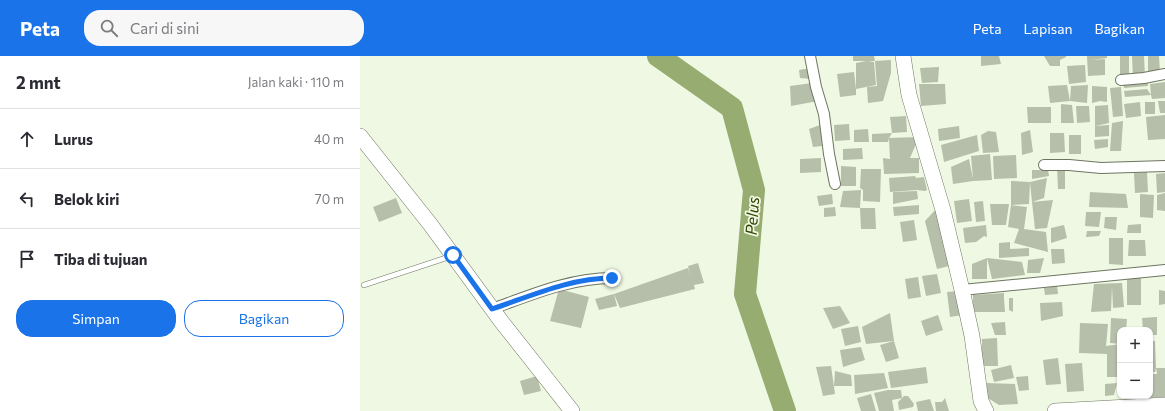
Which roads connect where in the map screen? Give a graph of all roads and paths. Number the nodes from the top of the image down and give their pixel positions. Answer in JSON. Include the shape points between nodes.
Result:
{"nodes":[{"id":1,"x":810,"y":56,"type":"edge"},
{"id":2,"x":904,"y":56,"type":"edge"},
{"id":3,"x":1165,"y":74,"type":"edge"},
{"id":4,"x":1121,"y":80,"type":"dead end"},
{"id":5,"x":360,"y":136,"type":"edge"},
{"id":6,"x":1044,"y":165,"type":"dead end"},
{"id":7,"x":1165,"y":166,"type":"edge"},
{"id":8,"x":836,"y":184,"type":"dead end"},
{"id":9,"x":453,"y":255,"type":"junction"},
{"id":10,"x":1165,"y":270,"type":"edge"},
{"id":11,"x":612,"y":278,"type":"dead end"},
{"id":12,"x":364,"y":285,"type":"dead end"},
{"id":13,"x":962,"y":290,"type":"junction"},
{"id":14,"x":492,"y":309,"type":"junction"},
{"id":15,"x":1165,"y":406,"type":"edge"},
{"id":16,"x":572,"y":411,"type":"edge"},
{"id":17,"x":986,"y":411,"type":"edge"},
{"id":18,"x":1055,"y":411,"type":"edge"}],
"edges":[{"from":1,"to":8,"type":"street","via":[[824,114]]},
{"from":2,"to":13,"type":"street","via":[[909,95],[943,210]]},
{"from":3,"to":4,"type":"street"},
{"from":5,"to":9,"type":"street"},
{"from":6,"to":7,"type":"street","via":[[1101,168]]},
{"from":9,"to":12,"type":"lane"},
{"from":9,"to":14,"type":"street"},
{"from":10,"to":13,"type":"street"},
{"from":11,"to":14,"type":"street","via":[[597,278],[561,285]]},
{"from":13,"to":17,"type":"street","via":[[972,336],[981,401]]},
{"from":14,"to":16,"type":"street"},
{"from":15,"to":18,"type":"street"}]}
